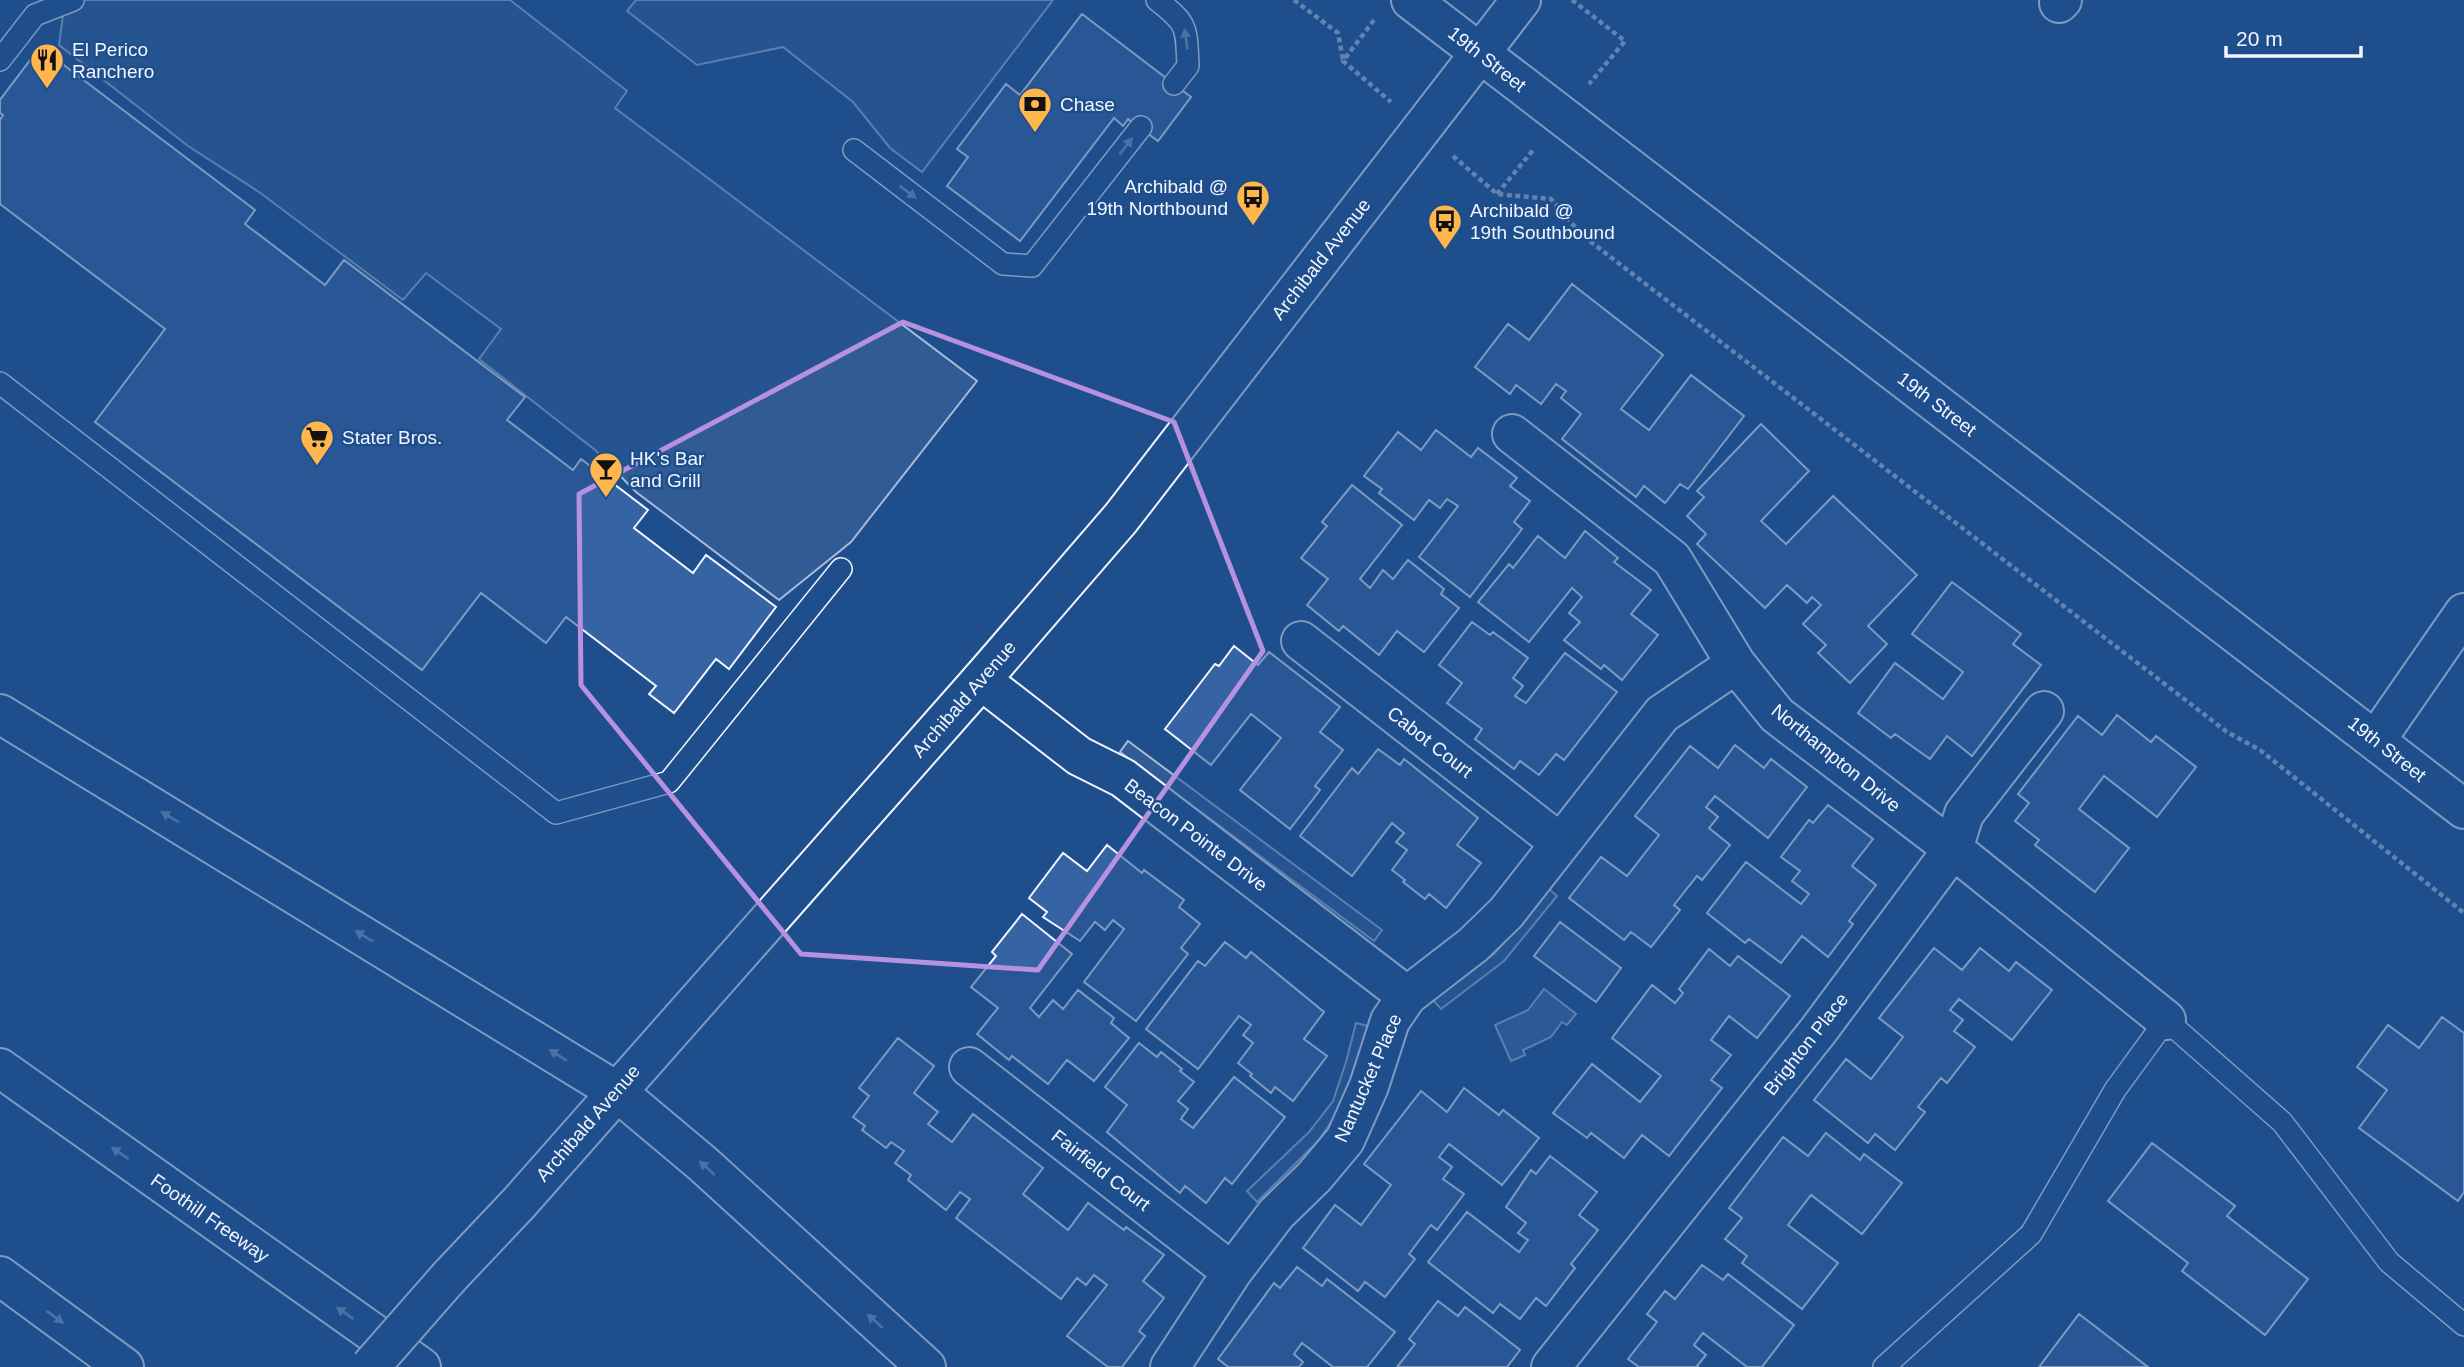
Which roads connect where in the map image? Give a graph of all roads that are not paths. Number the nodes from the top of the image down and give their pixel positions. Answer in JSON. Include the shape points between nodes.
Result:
{"nodes":[{"id":1,"x":73,"y":0,"type":"edge"},
{"id":2,"x":1157,"y":0,"type":"edge"},
{"id":3,"x":1411,"y":0,"type":"edge"},
{"id":4,"x":1521,"y":0,"type":"edge"},
{"id":5,"x":1480,"y":53,"type":"junction"},
{"id":6,"x":0,"y":60,"type":"edge"},
{"id":7,"x":1174,"y":84,"type":"dead end"},
{"id":8,"x":1141,"y":127,"type":"dead end"},
{"id":9,"x":854,"y":150,"type":"dead end"},
{"id":10,"x":0,"y":383,"type":"edge"},
{"id":11,"x":1512,"y":434,"type":"dead end"},
{"id":12,"x":841,"y":569,"type":"dead end"},
{"id":13,"x":2464,"y":613,"type":"edge"},
{"id":14,"x":1301,"y":641,"type":"dead end"},
{"id":15,"x":1736,"y":664,"type":"junction"},
{"id":16,"x":981,"y":680,"type":"junction"},
{"id":17,"x":2044,"y":711,"type":"dead end"},
{"id":18,"x":0,"y":714,"type":"edge"},
{"id":19,"x":2376,"y":740,"type":"junction"},
{"id":20,"x":2464,"y":808,"type":"edge"},
{"id":21,"x":1560,"y":843,"type":"junction"},
{"id":22,"x":1953,"y":849,"type":"junction"},
{"id":23,"x":1407,"y":996,"type":"junction"},
{"id":24,"x":2166,"y":1020,"type":"junction"},
{"id":25,"x":969,"y":1067,"type":"dead end"},
{"id":26,"x":0,"y":1068,"type":"edge"},
{"id":27,"x":616,"y":1091,"type":"junction"},
{"id":28,"x":1232,"y":1272,"type":"junction"},
{"id":29,"x":0,"y":1276,"type":"edge"},
{"id":30,"x":2464,"y":1325,"type":"edge"},
{"id":31,"x":124,"y":1367,"type":"edge"},
{"id":32,"x":370,"y":1367,"type":"edge"},
{"id":33,"x":421,"y":1367,"type":"edge"},
{"id":34,"x":926,"y":1367,"type":"edge"},
{"id":35,"x":1170,"y":1367,"type":"edge"},
{"id":36,"x":1551,"y":1367,"type":"edge"},
{"id":37,"x":1884,"y":1367,"type":"edge"}],
"edges":[{"from":1,"to":6,"type":"lane","via":[[35,15]]},
{"from":7,"to":2,"type":"lane","one_way":true,"via":[[1188,66],[1186,29]]},
{"from":3,"to":5,"type":"main road","name":"19th Street"},
{"from":4,"to":5,"type":"main road","name":"Archibald Avenue"},
{"from":5,"to":16,"type":"main road","name":"Archibald Avenue","via":[[1121,518]]},
{"from":5,"to":19,"type":"main road","name":"19th Street"},
{"from":9,"to":8,"type":"lane","one_way":true,"via":[[1003,264],[1032,266]]},
{"from":10,"to":12,"type":"lane","via":[[556,813],[669,782]]},
{"from":11,"to":15,"type":"main road","name":"Northampton Drive","via":[[1672,559]]},
{"from":13,"to":19,"type":"main road"},
{"from":14,"to":21,"type":"main road","name":"Cabot Court"},
{"from":15,"to":21,"type":"main road","name":"Nantucket Place","via":[[1662,714]]},
{"from":15,"to":22,"type":"main road","name":"Northampton Drive","via":[[1777,715]]},
{"from":16,"to":23,"type":"main road","name":"Beacon Pointe Drive","via":[[1079,756],[1123,778]]},
{"from":16,"to":27,"type":"main road","name":"Archibald Avenue"},
{"from":17,"to":22,"type":"main road","name":"Brighton Place","via":[[1964,814]]},
{"from":27,"to":18,"type":"main road","one_way":true},
{"from":19,"to":20,"type":"main road","name":"19th Street"},
{"from":21,"to":23,"type":"main road","name":"Nantucket Place","via":[[1506,914],[1473,946]]},
{"from":22,"to":24,"type":"main road","name":"Northampton Drive"},
{"from":22,"to":36,"type":"main road","name":"Brighton Place","via":[[1818,1031]]},
{"from":23,"to":28,"type":"main road","name":"Nantucket Place","via":[[1390,1021],[1345,1140],[1276,1214]]},
{"from":24,"to":30,"type":"lane","via":[[2282,1122],[2389,1262]]},
{"from":24,"to":37,"type":"lane","via":[[2115,1090],[2031,1234]]},
{"from":25,"to":28,"type":"main road","name":"Fairfield Court"},
{"from":33,"to":26,"type":"main road","name":"Foothill Freeway","one_way":true},
{"from":27,"to":32,"type":"main road","name":"Archibald Avenue","bridge":true},
{"from":34,"to":27,"type":"main road","one_way":true},
{"from":28,"to":35,"type":"main road","name":"Nantucket Place"},
{"from":29,"to":31,"type":"main road","one_way":true}]}
